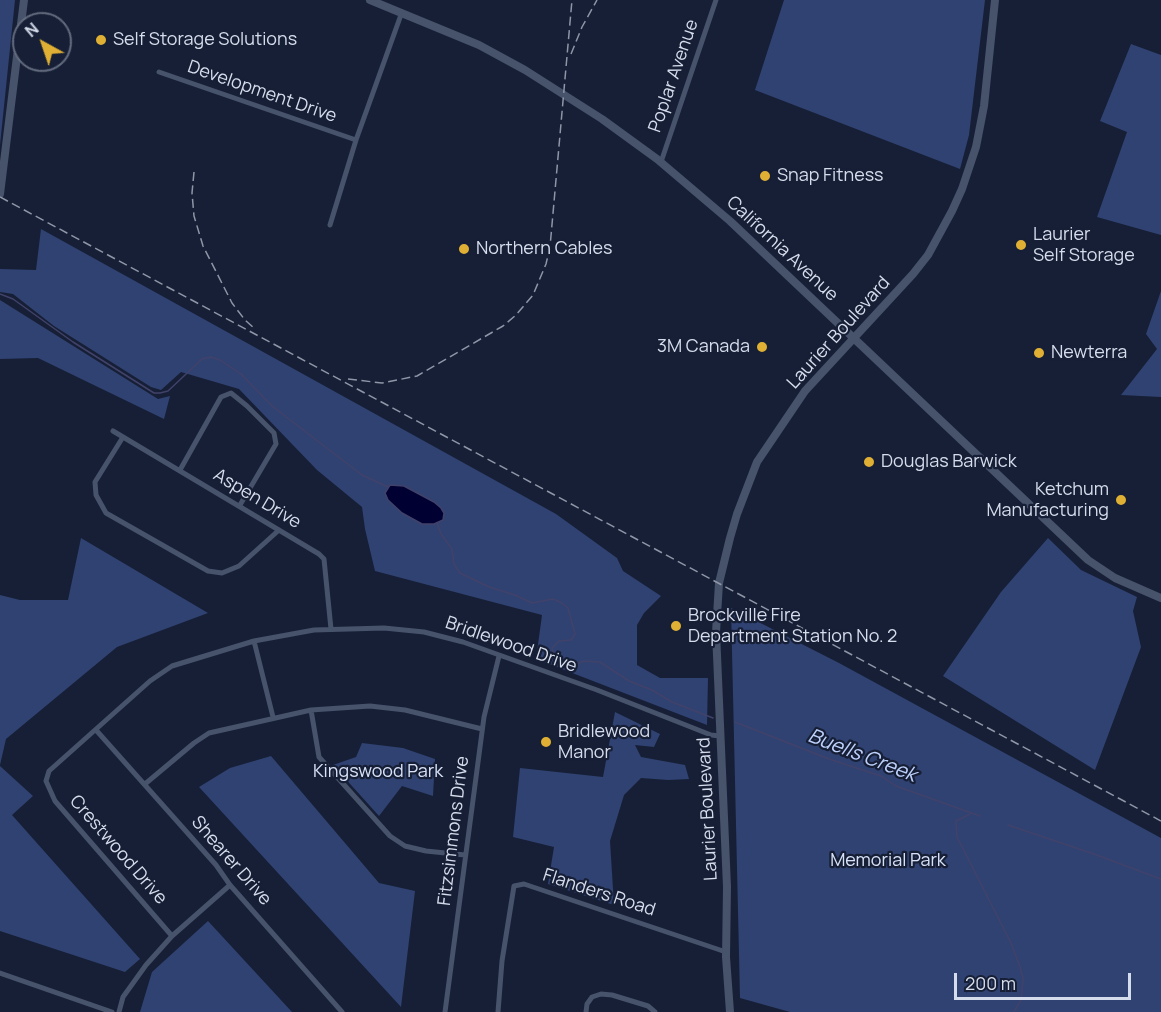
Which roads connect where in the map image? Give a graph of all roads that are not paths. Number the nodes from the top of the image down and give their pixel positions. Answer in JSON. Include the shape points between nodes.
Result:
{"nodes":[{"id":1,"x":24,"y":0,"type":"edge"},
{"id":2,"x":370,"y":0,"type":"edge"},
{"id":3,"x":716,"y":0,"type":"edge"},
{"id":4,"x":995,"y":0,"type":"edge"},
{"id":5,"x":402,"y":12,"type":"junction"},
{"id":6,"x":159,"y":72,"type":"dead end"},
{"id":7,"x":356,"y":140,"type":"junction"},
{"id":8,"x":661,"y":162,"type":"junction"},
{"id":9,"x":0,"y":194,"type":"edge"},
{"id":10,"x":330,"y":225,"type":"dead end"},
{"id":11,"x":855,"y":338,"type":"junction"},
{"id":12,"x":113,"y":431,"type":"dead end"},
{"id":13,"x":123,"y":437,"type":"junction"},
{"id":14,"x":180,"y":470,"type":"junction"},
{"id":15,"x":240,"y":505,"type":"junction"},
{"id":16,"x":279,"y":530,"type":"junction"},
{"id":17,"x":1161,"y":598,"type":"edge"},
{"id":18,"x":331,"y":629,"type":"junction"},
{"id":19,"x":254,"y":641,"type":"junction"},
{"id":20,"x":499,"y":656,"type":"junction"},
{"id":21,"x":310,"y":710,"type":"junction"},
{"id":22,"x":273,"y":717,"type":"junction"},
{"id":23,"x":483,"y":729,"type":"junction"},
{"id":24,"x":96,"y":730,"type":"junction"},
{"id":25,"x":720,"y":736,"type":"junction"},
{"id":26,"x":46,"y":781,"type":"joint"},
{"id":27,"x":145,"y":784,"type":"junction"},
{"id":28,"x":465,"y":855,"type":"junction"},
{"id":29,"x":230,"y":885,"type":"junction"},
{"id":30,"x":172,"y":936,"type":"junction"},
{"id":31,"x":726,"y":952,"type":"junction"},
{"id":32,"x":0,"y":973,"type":"edge"},
{"id":33,"x":112,"y":1012,"type":"edge"},
{"id":34,"x":119,"y":1012,"type":"edge"},
{"id":35,"x":342,"y":1012,"type":"edge"},
{"id":36,"x":445,"y":1012,"type":"edge"},
{"id":37,"x":498,"y":1012,"type":"edge"},
{"id":38,"x":586,"y":1012,"type":"edge"},
{"id":39,"x":655,"y":1012,"type":"edge"},
{"id":40,"x":730,"y":1012,"type":"edge"}],
"edges":[{"from":1,"to":9,"type":"street"},
{"from":2,"to":5,"type":"street","name":"California Avenue"},
{"from":3,"to":8,"type":"street","name":"Poplar Avenue"},
{"from":4,"to":11,"type":"street","name":"Laurier Boulevard","via":[[984,106],[962,189],[928,255]]},
{"from":5,"to":7,"type":"street","name":"Development Drive"},
{"from":5,"to":8,"type":"street","name":"California Avenue","via":[[525,70]]},
{"from":6,"to":7,"type":"street","name":"Development Drive"},
{"from":7,"to":10,"type":"street","name":"Development Drive"},
{"from":8,"to":11,"type":"street","name":"California Avenue","via":[[730,220]]},
{"from":11,"to":17,"type":"street","name":"California Avenue","via":[[1088,560],[1115,578]]},
{"from":11,"to":25,"type":"street","name":"Laurier Boulevard","via":[[804,391],[757,462],[736,514],[719,583],[716,632]]},
{"from":12,"to":13,"type":"street","name":"Aspen Drive"},
{"from":13,"to":14,"type":"street","name":"Aspen Drive"},
{"from":13,"to":16,"type":"street","via":[[95,482],[96,495],[106,513],[207,571],[222,573],[239,566]]},
{"from":14,"to":15,"type":"street","name":"Aspen Drive"},
{"from":14,"to":15,"type":"street","via":[[221,397],[231,393],[274,433],[276,444]]},
{"from":15,"to":16,"type":"street","name":"Aspen Drive"},
{"from":16,"to":18,"type":"street","name":"Aspen Drive","via":[[324,559]]},
{"from":18,"to":19,"type":"street","name":"Bridlewood Drive"},
{"from":18,"to":20,"type":"street","name":"Bridlewood Drive","via":[[424,632]]},
{"from":19,"to":22,"type":"street"},
{"from":19,"to":24,"type":"street","name":"Bridlewood Drive","via":[[172,666]]},
{"from":20,"to":23,"type":"street","name":"Fitzsimmons Drive"},
{"from":20,"to":25,"type":"street","name":"Bridlewood Drive"},
{"from":21,"to":22,"type":"street"},
{"from":21,"to":23,"type":"street","via":[[370,706],[405,710]]},
{"from":21,"to":28,"type":"street","via":[[319,757],[390,836],[405,846]]},
{"from":22,"to":27,"type":"street","via":[[209,733]]},
{"from":23,"to":28,"type":"street","name":"Fitzsimmons Drive"},
{"from":24,"to":26,"type":"street","name":"Bridlewood Drive","via":[[49,771]]},
{"from":24,"to":27,"type":"street","name":"Shearer Drive"},
{"from":25,"to":31,"type":"street","name":"Laurier Boulevard"},
{"from":26,"to":30,"type":"street","name":"Crestwood Drive","via":[[55,801]]},
{"from":27,"to":29,"type":"street","name":"Shearer Drive"},
{"from":28,"to":36,"type":"street","name":"Fitzsimmons Drive"},
{"from":29,"to":30,"type":"street"},
{"from":29,"to":35,"type":"street","name":"Shearer Drive"},
{"from":30,"to":34,"type":"street","via":[[123,997]]},
{"from":31,"to":37,"type":"street","name":"Flanders Road","via":[[524,884],[514,886]]},
{"from":31,"to":40,"type":"street","name":"Laurier Boulevard"},
{"from":32,"to":33,"type":"street"},
{"from":38,"to":39,"type":"street","via":[[592,998],[601,994],[648,1006]]}]}
